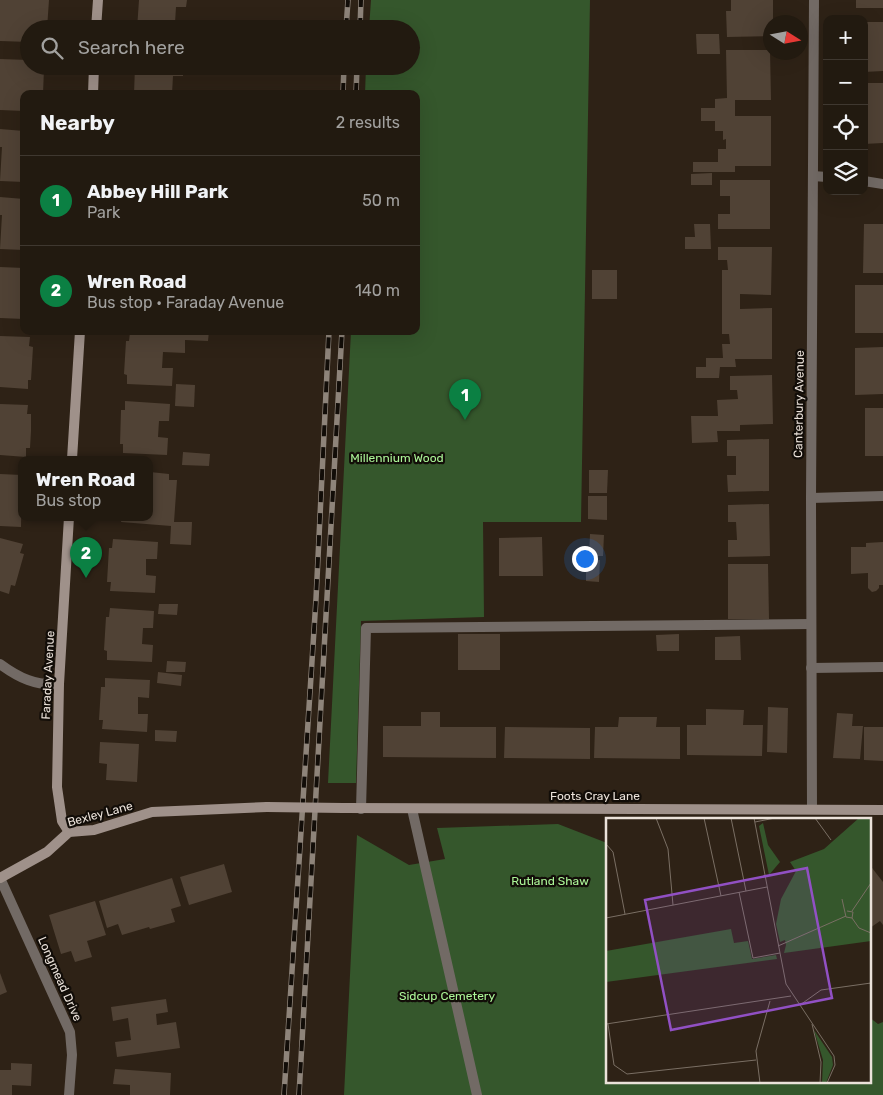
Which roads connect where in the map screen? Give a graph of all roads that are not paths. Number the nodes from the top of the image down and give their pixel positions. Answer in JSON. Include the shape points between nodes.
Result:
{"nodes":[{"id":1,"x":98,"y":0,"type":"edge"},
{"id":2,"x":814,"y":0,"type":"edge"},
{"id":3,"x":97,"y":20,"type":"edge"},
{"id":4,"x":94,"y":75,"type":"edge"},
{"id":5,"x":93,"y":90,"type":"edge"},
{"id":6,"x":813,"y":176,"type":"junction"},
{"id":7,"x":823,"y":177,"type":"edge"},
{"id":8,"x":868,"y":182,"type":"edge"},
{"id":9,"x":883,"y":184,"type":"edge"},
{"id":10,"x":80,"y":335,"type":"edge"},
{"id":11,"x":72,"y":456,"type":"edge"},
{"id":12,"x":883,"y":496,"type":"edge"},
{"id":13,"x":811,"y":498,"type":"junction"},
{"id":14,"x":69,"y":521,"type":"edge"},
{"id":15,"x":811,"y":624,"type":"junction"},
{"id":16,"x":0,"y":664,"type":"edge"},
{"id":17,"x":883,"y":667,"type":"edge"},
{"id":18,"x":811,"y":668,"type":"junction"},
{"id":19,"x":59,"y":684,"type":"junction"},
{"id":20,"x":308,"y":808,"type":"joint"},
{"id":21,"x":360,"y":809,"type":"junction"},
{"id":22,"x":412,"y":809,"type":"junction"},
{"id":23,"x":812,"y":809,"type":"junction"},
{"id":24,"x":883,"y":810,"type":"edge"},
{"id":25,"x":69,"y":832,"type":"junction"},
{"id":26,"x":0,"y":878,"type":"edge"},
{"id":27,"x":69,"y":1095,"type":"edge"},
{"id":28,"x":476,"y":1095,"type":"edge"}],
"edges":[{"from":1,"to":3,"type":"street"},
{"from":2,"to":6,"type":"street","name":"Canterbury Avenue"},
{"from":4,"to":5,"type":"street"},
{"from":6,"to":7,"type":"street"},
{"from":6,"to":13,"type":"street","name":"Canterbury Avenue"},
{"from":8,"to":9,"type":"street"},
{"from":10,"to":11,"type":"street"},
{"from":12,"to":13,"type":"street"},
{"from":13,"to":15,"type":"street","name":"Canterbury Avenue"},
{"from":14,"to":19,"type":"street","name":"Faraday Avenue"},
{"from":15,"to":18,"type":"street","name":"Canterbury Avenue"},
{"from":15,"to":21,"type":"street","via":[[366,628]]},
{"from":16,"to":19,"type":"street","via":[[16,675],[45,685]]},
{"from":17,"to":18,"type":"street"},
{"from":18,"to":23,"type":"street","name":"Canterbury Avenue"},
{"from":19,"to":25,"type":"street","name":"Faraday Avenue","via":[[57,787],[62,821]]},
{"from":20,"to":21,"type":"street","name":"Foots Cray Lane","bridge":true},
{"from":20,"to":25,"type":"street","name":"Bexley Lane","bridge":true,"via":[[152,812],[94,830]]},
{"from":21,"to":22,"type":"street","name":"Foots Cray Lane"},
{"from":22,"to":23,"type":"street","name":"Foots Cray Lane"},
{"from":22,"to":28,"type":"street"},
{"from":23,"to":24,"type":"street","name":"Foots Cray Lane"},
{"from":25,"to":26,"type":"street","name":"Bexley Lane","via":[[47,852]]},
{"from":26,"to":27,"type":"street","name":"Longmead Drive","via":[[70,1032]]}]}
